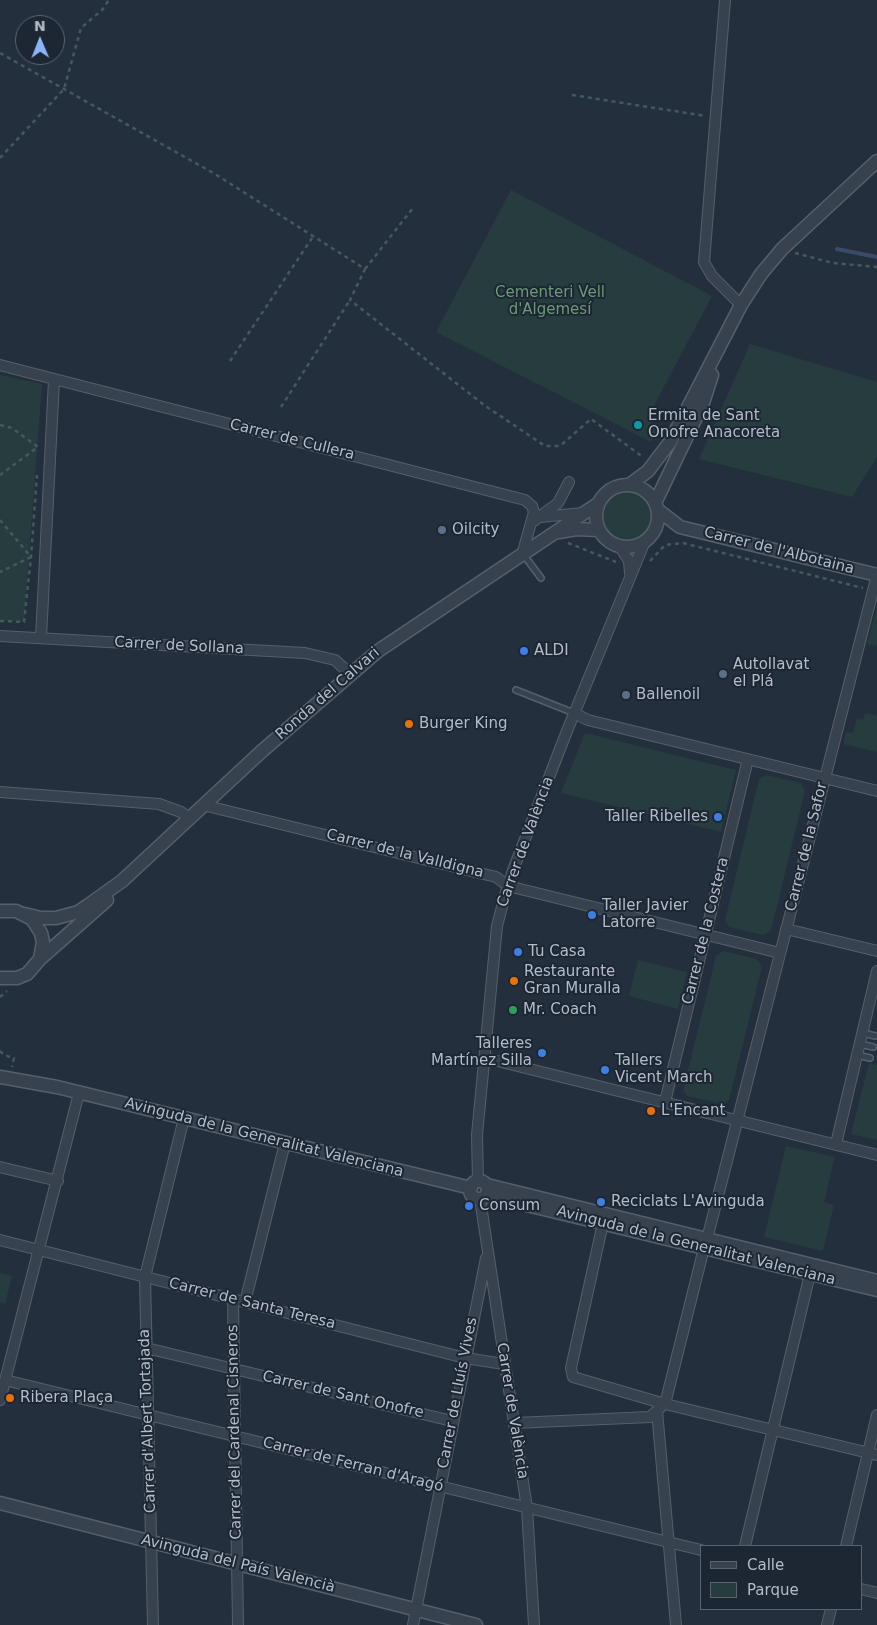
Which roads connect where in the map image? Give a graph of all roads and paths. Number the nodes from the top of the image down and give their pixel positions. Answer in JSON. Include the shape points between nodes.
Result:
{"nodes":[{"id":1,"x":109,"y":0,"type":"edge"},
{"id":2,"x":725,"y":0,"type":"edge"},
{"id":3,"x":0,"y":53,"type":"edge"},
{"id":4,"x":64,"y":89,"type":"junction"},
{"id":5,"x":572,"y":95,"type":"dead end"},
{"id":6,"x":715,"y":118,"type":"junction"},
{"id":7,"x":0,"y":158,"type":"edge"},
{"id":8,"x":877,"y":161,"type":"edge"},
{"id":9,"x":413,"y":208,"type":"dead end"},
{"id":10,"x":314,"y":235,"type":"junction"},
{"id":11,"x":782,"y":249,"type":"junction"},
{"id":12,"x":877,"y":267,"type":"edge"},
{"id":13,"x":365,"y":269,"type":"junction"},
{"id":14,"x":350,"y":300,"type":"junction"},
{"id":15,"x":741,"y":305,"type":"junction"},
{"id":16,"x":726,"y":336,"type":"junction"},
{"id":17,"x":230,"y":361,"type":"dead end"},
{"id":18,"x":0,"y":365,"type":"edge"},
{"id":19,"x":54,"y":380,"type":"junction"},
{"id":20,"x":280,"y":407,"type":"dead end"},
{"id":21,"x":0,"y":425,"type":"edge"},
{"id":22,"x":39,"y":438,"type":"dead end"},
{"id":23,"x":38,"y":447,"type":"junction"},
{"id":24,"x":38,"y":457,"type":"dead end"},
{"id":25,"x":654,"y":465,"type":"junction"},
{"id":26,"x":37,"y":467,"type":"dead end"},
{"id":27,"x":0,"y":475,"type":"edge"},
{"id":28,"x":568,"y":482,"type":"dead end"},
{"id":29,"x":629,"y":485,"type":"junction"},
{"id":30,"x":558,"y":502,"type":"junction"},
{"id":31,"x":599,"y":503,"type":"junction"},
{"id":32,"x":656,"y":506,"type":"junction"},
{"id":33,"x":584,"y":513,"type":"junction"},
{"id":34,"x":568,"y":514,"type":"junction"},
{"id":35,"x":0,"y":520,"type":"edge"},
{"id":36,"x":535,"y":520,"type":"junction"},
{"id":37,"x":680,"y":526,"type":"junction"},
{"id":38,"x":599,"y":530,"type":"junction"},
{"id":39,"x":650,"y":537,"type":"junction"},
{"id":40,"x":559,"y":538,"type":"junction"},
{"id":41,"x":620,"y":546,"type":"junction"},
{"id":42,"x":523,"y":554,"type":"junction"},
{"id":43,"x":31,"y":557,"type":"junction"},
{"id":44,"x":646,"y":564,"type":"dead end"},
{"id":45,"x":620,"y":566,"type":"dead end"},
{"id":46,"x":0,"y":572,"type":"edge"},
{"id":47,"x":877,"y":575,"type":"edge"},
{"id":48,"x":630,"y":577,"type":"junction"},
{"id":49,"x":541,"y":578,"type":"dead end"},
{"id":50,"x":873,"y":591,"type":"junction"},
{"id":51,"x":0,"y":621,"type":"edge"},
{"id":52,"x":0,"y":636,"type":"edge"},
{"id":53,"x":41,"y":638,"type":"junction"},
{"id":54,"x":351,"y":675,"type":"junction"},
{"id":55,"x":516,"y":690,"type":"dead end"},
{"id":56,"x":574,"y":713,"type":"junction"},
{"id":57,"x":748,"y":760,"type":"junction"},
{"id":58,"x":824,"y":778,"type":"junction"},
{"id":59,"x":877,"y":791,"type":"edge"},
{"id":60,"x":0,"y":792,"type":"edge"},
{"id":61,"x":203,"y":805,"type":"junction"},
{"id":62,"x":189,"y":818,"type":"junction"},
{"id":63,"x":122,"y":880,"type":"junction"},
{"id":64,"x":508,"y":886,"type":"junction"},
{"id":65,"x":0,"y":911,"type":"edge"},
{"id":66,"x":24,"y":914,"type":"junction"},
{"id":67,"x":786,"y":929,"type":"junction"},
{"id":68,"x":706,"y":934,"type":"junction"},
{"id":69,"x":877,"y":952,"type":"edge"},
{"id":70,"x":780,"y":953,"type":"junction"},
{"id":71,"x":40,"y":959,"type":"junction"},
{"id":72,"x":877,"y":971,"type":"edge"},
{"id":73,"x":5,"y":983,"type":"edge"},
{"id":74,"x":0,"y":997,"type":"edge"},
{"id":75,"x":862,"y":1033,"type":"junction"},
{"id":76,"x":875,"y":1036,"type":"dead end"},
{"id":77,"x":860,"y":1044,"type":"junction"},
{"id":78,"x":872,"y":1047,"type":"dead end"},
{"id":79,"x":0,"y":1051,"type":"edge"},
{"id":80,"x":857,"y":1055,"type":"junction"},
{"id":81,"x":485,"y":1058,"type":"junction"},
{"id":82,"x":870,"y":1058,"type":"dead end"},
{"id":83,"x":3,"y":1074,"type":"edge"},
{"id":84,"x":79,"y":1093,"type":"junction"},
{"id":85,"x":664,"y":1102,"type":"junction"},
{"id":86,"x":184,"y":1118,"type":"junction"},
{"id":87,"x":736,"y":1120,"type":"junction"},
{"id":88,"x":285,"y":1143,"type":"junction"},
{"id":89,"x":836,"y":1144,"type":"junction"},
{"id":90,"x":877,"y":1155,"type":"edge"},
{"id":91,"x":0,"y":1167,"type":"edge"},
{"id":92,"x":58,"y":1181,"type":"junction"},
{"id":93,"x":480,"y":1189,"type":"junction"},
{"id":94,"x":603,"y":1223,"type":"junction"},
{"id":95,"x":0,"y":1240,"type":"edge"},
{"id":96,"x":706,"y":1244,"type":"junction"},
{"id":97,"x":487,"y":1249,"type":"junction"},
{"id":98,"x":39,"y":1250,"type":"junction"},
{"id":99,"x":810,"y":1274,"type":"junction"},
{"id":100,"x":145,"y":1277,"type":"junction"},
{"id":101,"x":877,"y":1280,"type":"edge"},
{"id":102,"x":877,"y":1290,"type":"edge"},
{"id":103,"x":233,"y":1300,"type":"junction"},
{"id":104,"x":245,"y":1302,"type":"junction"},
{"id":105,"x":146,"y":1348,"type":"junction"},
{"id":106,"x":464,"y":1358,"type":"junction"},
{"id":107,"x":504,"y":1364,"type":"junction"},
{"id":108,"x":236,"y":1369,"type":"junction"},
{"id":109,"x":5,"y":1380,"type":"junction"},
{"id":110,"x":0,"y":1400,"type":"edge"},
{"id":111,"x":665,"y":1404,"type":"junction"},
{"id":112,"x":656,"y":1411,"type":"junction"},
{"id":113,"x":148,"y":1415,"type":"junction"},
{"id":114,"x":877,"y":1415,"type":"edge"},
{"id":115,"x":452,"y":1421,"type":"junction"},
{"id":116,"x":515,"y":1424,"type":"junction"},
{"id":117,"x":773,"y":1430,"type":"junction"},
{"id":118,"x":236,"y":1436,"type":"junction"},
{"id":119,"x":872,"y":1454,"type":"edge"},
{"id":120,"x":439,"y":1486,"type":"junction"},
{"id":121,"x":0,"y":1503,"type":"edge"},
{"id":122,"x":527,"y":1508,"type":"junction"},
{"id":123,"x":151,"y":1542,"type":"junction"},
{"id":124,"x":669,"y":1542,"type":"junction"},
{"id":125,"x":745,"y":1545,"type":"edge"},
{"id":126,"x":846,"y":1545,"type":"edge"},
{"id":127,"x":700,"y":1550,"type":"edge"},
{"id":128,"x":235,"y":1563,"type":"junction"},
{"id":129,"x":862,"y":1589,"type":"edge"},
{"id":130,"x":877,"y":1593,"type":"edge"},
{"id":131,"x":415,"y":1609,"type":"junction"},
{"id":132,"x":831,"y":1610,"type":"edge"},
{"id":133,"x":153,"y":1625,"type":"edge"},
{"id":134,"x":238,"y":1625,"type":"edge"},
{"id":135,"x":413,"y":1625,"type":"edge"},
{"id":136,"x":476,"y":1625,"type":"edge"},
{"id":137,"x":534,"y":1625,"type":"edge"},
{"id":138,"x":676,"y":1625,"type":"edge"},
{"id":139,"x":827,"y":1625,"type":"edge"}],
"edges":[{"from":1,"to":4,"type":"path","via":[[81,28]]},
{"from":2,"to":6,"type":"street"},
{"from":3,"to":4,"type":"path"},
{"from":4,"to":7,"type":"path"},
{"from":4,"to":10,"type":"path","via":[[215,174]]},
{"from":5,"to":6,"type":"path"},
{"from":6,"to":15,"type":"street","via":[[704,262],[712,276]]},
{"from":8,"to":11,"type":"street"},
{"from":9,"to":13,"type":"path"},
{"from":10,"to":13,"type":"path"},
{"from":10,"to":17,"type":"path"},
{"from":11,"to":12,"type":"path","via":[[833,263]]},
{"from":11,"to":15,"type":"street"},
{"from":13,"to":14,"type":"path"},
{"from":14,"to":20,"type":"path"},
{"from":14,"to":25,"type":"path","via":[[484,405],[545,446],[560,446],[591,419]]},
{"from":15,"to":16,"type":"street"},
{"from":16,"to":25,"type":"street"},
{"from":16,"to":32,"type":"street","via":[[704,403]]},
{"from":18,"to":19,"type":"street","name":"Carrer de Cullera"},
{"from":19,"to":36,"type":"street","name":"Carrer de Cullera","via":[[525,500],[533,509]]},
{"from":19,"to":53,"type":"street"},
{"from":21,"to":23,"type":"path","via":[[12,428]]},
{"from":22,"to":23,"type":"path"},
{"from":23,"to":24,"type":"path"},
{"from":23,"to":27,"type":"path"},
{"from":25,"to":29,"type":"street"},
{"from":26,"to":43,"type":"path"},
{"from":28,"to":30,"type":"street"},
{"from":29,"to":31,"type":"street","via":[[611,489]]},
{"from":29,"to":32,"type":"street","via":[[645,491]]},
{"from":30,"to":34,"type":"street","via":[[560,511]]},
{"from":30,"to":36,"type":"street"},
{"from":31,"to":33,"type":"street","name":"Ronda del Calvari"},
{"from":31,"to":38,"type":"street","via":[[596,521]]},
{"from":32,"to":37,"type":"street","name":"Carrer de l'Albotaina"},
{"from":32,"to":39,"type":"street","via":[[658,519]]},
{"from":33,"to":34,"type":"street"},
{"from":33,"to":40,"type":"street","name":"Ronda del Calvari"},
{"from":34,"to":36,"type":"street"},
{"from":35,"to":43,"type":"path"},
{"from":36,"to":42,"type":"street","name":"Carrer de Cullera"},
{"from":37,"to":39,"type":"street","name":"Carrer de l'Albotaina"},
{"from":37,"to":47,"type":"street","name":"Carrer de l'Albotaina"},
{"from":38,"to":40,"type":"street","via":[[576,529]]},
{"from":38,"to":41,"type":"street","via":[[610,542]]},
{"from":39,"to":41,"type":"street","via":[[631,547]]},
{"from":39,"to":48,"type":"street","name":"Carrer de València"},
{"from":40,"to":42,"type":"street","name":"Ronda del Calvari"},
{"from":40,"to":45,"type":"path","via":[[611,559]]},
{"from":41,"to":48,"type":"street","via":[[629,561]]},
{"from":42,"to":49,"type":"lane"},
{"from":42,"to":54,"type":"street","name":"Ronda del Calvari","via":[[402,633]]},
{"from":43,"to":46,"type":"path"},
{"from":43,"to":51,"type":"path","via":[[24,622]]},
{"from":44,"to":50,"type":"path","via":[[665,545],[683,543]]},
{"from":47,"to":50,"type":"street","name":"Carrer de la Safor"},
{"from":48,"to":56,"type":"street","name":"Carrer de València"},
{"from":50,"to":58,"type":"street","name":"Carrer de la Safor"},
{"from":52,"to":53,"type":"street","name":"Carrer de Sollana"},
{"from":53,"to":54,"type":"street","name":"Carrer de Sollana","via":[[306,653],[334,660]]},
{"from":54,"to":61,"type":"street","name":"Ronda del Calvari"},
{"from":55,"to":56,"type":"lane"},
{"from":56,"to":57,"type":"street","via":[[588,720]]},
{"from":56,"to":64,"type":"street","name":"Carrer de València"},
{"from":57,"to":58,"type":"street"},
{"from":57,"to":68,"type":"street","name":"Carrer de la Costera"},
{"from":58,"to":59,"type":"street"},
{"from":58,"to":67,"type":"street","name":"Carrer de la Safor"},
{"from":60,"to":62,"type":"street","via":[[158,804]]},
{"from":61,"to":62,"type":"street","name":"Ronda del Calvari"},
{"from":61,"to":64,"type":"street","name":"Carrer de la Valldigna","via":[[496,877]]},
{"from":62,"to":63,"type":"street","name":"Ronda del Calvari"},
{"from":63,"to":66,"type":"street","name":"Ronda del Calvari","via":[[87,906],[67,916],[46,919]]},
{"from":63,"to":71,"type":"street","name":"Ronda del Calvari","via":[[112,895]]},
{"from":64,"to":68,"type":"street","name":"Carrer de la Valldigna"},
{"from":64,"to":81,"type":"street","name":"Carrer de València","via":[[497,926]]},
{"from":65,"to":66,"type":"street","name":"Ronda del Calvari"},
{"from":66,"to":71,"type":"street","via":[[32,919],[41,933]]},
{"from":67,"to":69,"type":"street"},
{"from":67,"to":70,"type":"street","name":"Carrer de la Safor"},
{"from":68,"to":70,"type":"street","name":"Carrer de la Valldigna"},
{"from":68,"to":85,"type":"street","name":"Carrer de la Costera"},
{"from":70,"to":87,"type":"street","name":"Carrer de la Safor"},
{"from":71,"to":73,"type":"street","name":"Ronda del Calvari","via":[[26,974]]},
{"from":72,"to":75,"type":"street"},
{"from":73,"to":74,"type":"path"},
{"from":75,"to":76,"type":"lane"},
{"from":75,"to":77,"type":"street"},
{"from":77,"to":78,"type":"lane"},
{"from":77,"to":80,"type":"street"},
{"from":79,"to":83,"type":"path","via":[[14,1058]]},
{"from":80,"to":82,"type":"lane"},
{"from":80,"to":89,"type":"street"},
{"from":81,"to":85,"type":"street"},
{"from":81,"to":93,"type":"street","name":"Carrer de València","via":[[477,1135]]},
{"from":83,"to":84,"type":"street","name":"Avinguda de la Generalitat Valenciana"},
{"from":84,"to":86,"type":"street","name":"Avinguda de la Generalitat Valenciana"},
{"from":84,"to":92,"type":"street"},
{"from":85,"to":87,"type":"street"},
{"from":86,"to":88,"type":"street","name":"Avinguda de la Generalitat Valenciana"},
{"from":86,"to":100,"type":"street","name":"Carrer d'Albert Tortajada"},
{"from":87,"to":89,"type":"street"},
{"from":87,"to":96,"type":"street","name":"Carrer de la Safor"},
{"from":88,"to":93,"type":"street","name":"Avinguda de la Generalitat Valenciana"},
{"from":88,"to":104,"type":"street"},
{"from":89,"to":90,"type":"street"},
{"from":91,"to":92,"type":"street"},
{"from":92,"to":98,"type":"street"},
{"from":93,"to":94,"type":"street","name":"Avinguda de la Generalitat Valenciana"},
{"from":93,"to":96,"type":"street","name":"Avinguda de la Generalitat Valenciana"},
{"from":93,"to":97,"type":"street","name":"Carrer de València"},
{"from":94,"to":96,"type":"street","name":"Avinguda de la Generalitat Valenciana"},
{"from":94,"to":111,"type":"street","via":[[571,1368],[573,1377]]},
{"from":95,"to":98,"type":"street","name":"Carrer de Santa Teresa"},
{"from":96,"to":99,"type":"street","name":"Avinguda de la Generalitat Valenciana"},
{"from":96,"to":101,"type":"street","name":"Avinguda de la Generalitat Valenciana"},
{"from":96,"to":111,"type":"street","name":"Carrer de la Safor"},
{"from":97,"to":106,"type":"street","name":"Carrer de Lluís Vives"},
{"from":97,"to":107,"type":"street","name":"Carrer de València"},
{"from":98,"to":100,"type":"street","name":"Carrer de Santa Teresa"},
{"from":98,"to":109,"type":"street"},
{"from":99,"to":102,"type":"street","name":"Avinguda de la Generalitat Valenciana"},
{"from":99,"to":117,"type":"street"},
{"from":100,"to":103,"type":"street","name":"Carrer de Santa Teresa"},
{"from":100,"to":105,"type":"street","name":"Carrer d'Albert Tortajada"},
{"from":103,"to":104,"type":"street","name":"Carrer de Santa Teresa"},
{"from":103,"to":108,"type":"street","name":"Carrer del Cardenal Cisneros"},
{"from":104,"to":106,"type":"street","name":"Carrer de Santa Teresa"},
{"from":105,"to":108,"type":"street","name":"Carrer de Sant Onofre"},
{"from":105,"to":113,"type":"street","name":"Carrer d'Albert Tortajada"},
{"from":106,"to":107,"type":"street","name":"Carrer de Santa Teresa"},
{"from":106,"to":115,"type":"street","name":"Carrer de Lluís Vives"},
{"from":107,"to":116,"type":"street","name":"Carrer de València"},
{"from":108,"to":115,"type":"street","name":"Carrer de Sant Onofre"},
{"from":108,"to":118,"type":"street","name":"Carrer del Cardenal Cisneros"},
{"from":109,"to":110,"type":"street"},
{"from":109,"to":113,"type":"street","name":"Carrer de Ferran d'Aragó"},
{"from":111,"to":112,"type":"street"},
{"from":111,"to":117,"type":"street"},
{"from":112,"to":116,"type":"street","via":[[650,1417]]},
{"from":112,"to":124,"type":"street"},
{"from":113,"to":118,"type":"street","name":"Carrer de Ferran d'Aragó"},
{"from":113,"to":123,"type":"street","name":"Carrer d'Albert Tortajada"},
{"from":114,"to":119,"type":"street"},
{"from":115,"to":120,"type":"street","name":"Carrer de Lluís Vives"},
{"from":116,"to":122,"type":"street","name":"Carrer de València"},
{"from":117,"to":119,"type":"street"},
{"from":117,"to":125,"type":"street"},
{"from":118,"to":120,"type":"street","name":"Carrer de Ferran d'Aragó"},
{"from":118,"to":128,"type":"street","name":"Carrer del Cardenal Cisneros"},
{"from":119,"to":126,"type":"street"},
{"from":120,"to":122,"type":"street","name":"Carrer de Ferran d'Aragó"},
{"from":120,"to":131,"type":"street","name":"Carrer de Lluís Vives"},
{"from":121,"to":123,"type":"street","name":"Avinguda del País Valencià"},
{"from":122,"to":124,"type":"street","name":"Carrer de Ferran d'Aragó"},
{"from":122,"to":137,"type":"street","name":"Carrer de València"},
{"from":123,"to":128,"type":"street","name":"Avinguda del País Valencià"},
{"from":123,"to":133,"type":"street","name":"Carrer d'Albert Tortajada"},
{"from":124,"to":127,"type":"street","name":"Carrer de Ferran d'Aragó"},
{"from":124,"to":138,"type":"street"},
{"from":128,"to":131,"type":"street","name":"Avinguda del País Valencià"},
{"from":128,"to":134,"type":"street","name":"Carrer del Cardenal Cisneros"},
{"from":129,"to":130,"type":"street"},
{"from":131,"to":135,"type":"street","name":"Carrer de Lluís Vives"},
{"from":131,"to":136,"type":"street","name":"Avinguda del País Valencià"},
{"from":132,"to":139,"type":"street"}]}
